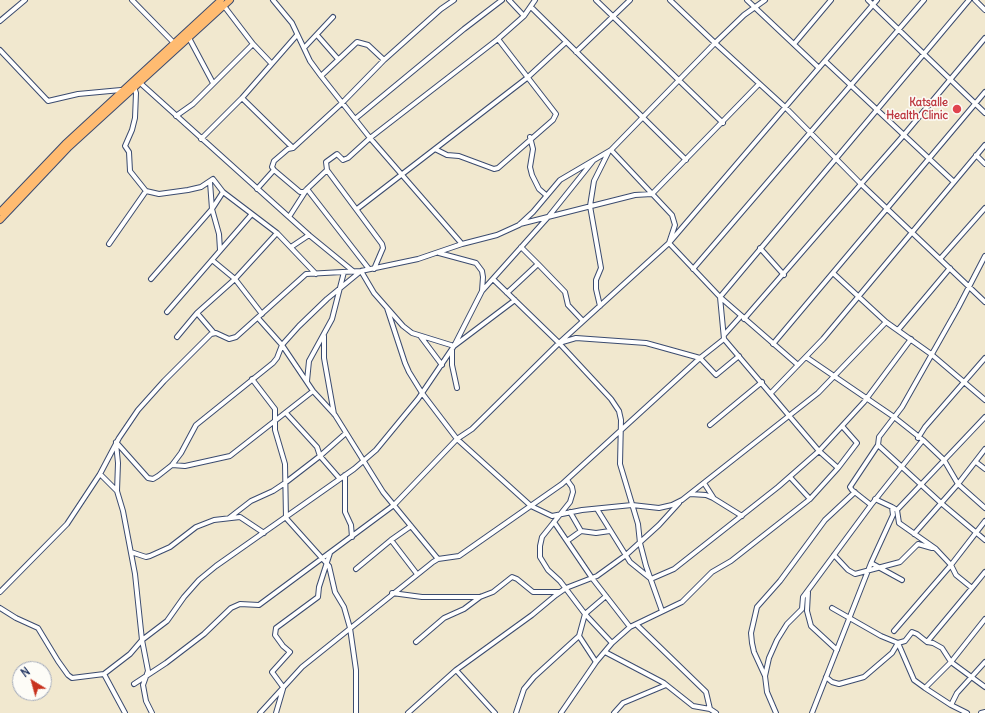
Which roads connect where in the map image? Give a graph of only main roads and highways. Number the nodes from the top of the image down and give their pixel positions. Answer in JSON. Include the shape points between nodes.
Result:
{"nodes":[{"id":1,"x":230,"y":0,"type":"edge"},
{"id":2,"x":222,"y":3,"type":"edge"},
{"id":3,"x":136,"y":82,"type":"junction"},
{"id":4,"x":0,"y":212,"type":"edge"},
{"id":5,"x":0,"y":220,"type":"edge"}],
"edges":[{"from":1,"to":2,"type":"main road"},
{"from":2,"to":3,"type":"main road","via":[[174,43]]},
{"from":2,"to":3,"type":"main road","via":[[189,38]]},
{"from":3,"to":4,"type":"main road","via":[[121,90]]},
{"from":3,"to":5,"type":"main road","via":[[69,147]]}]}
